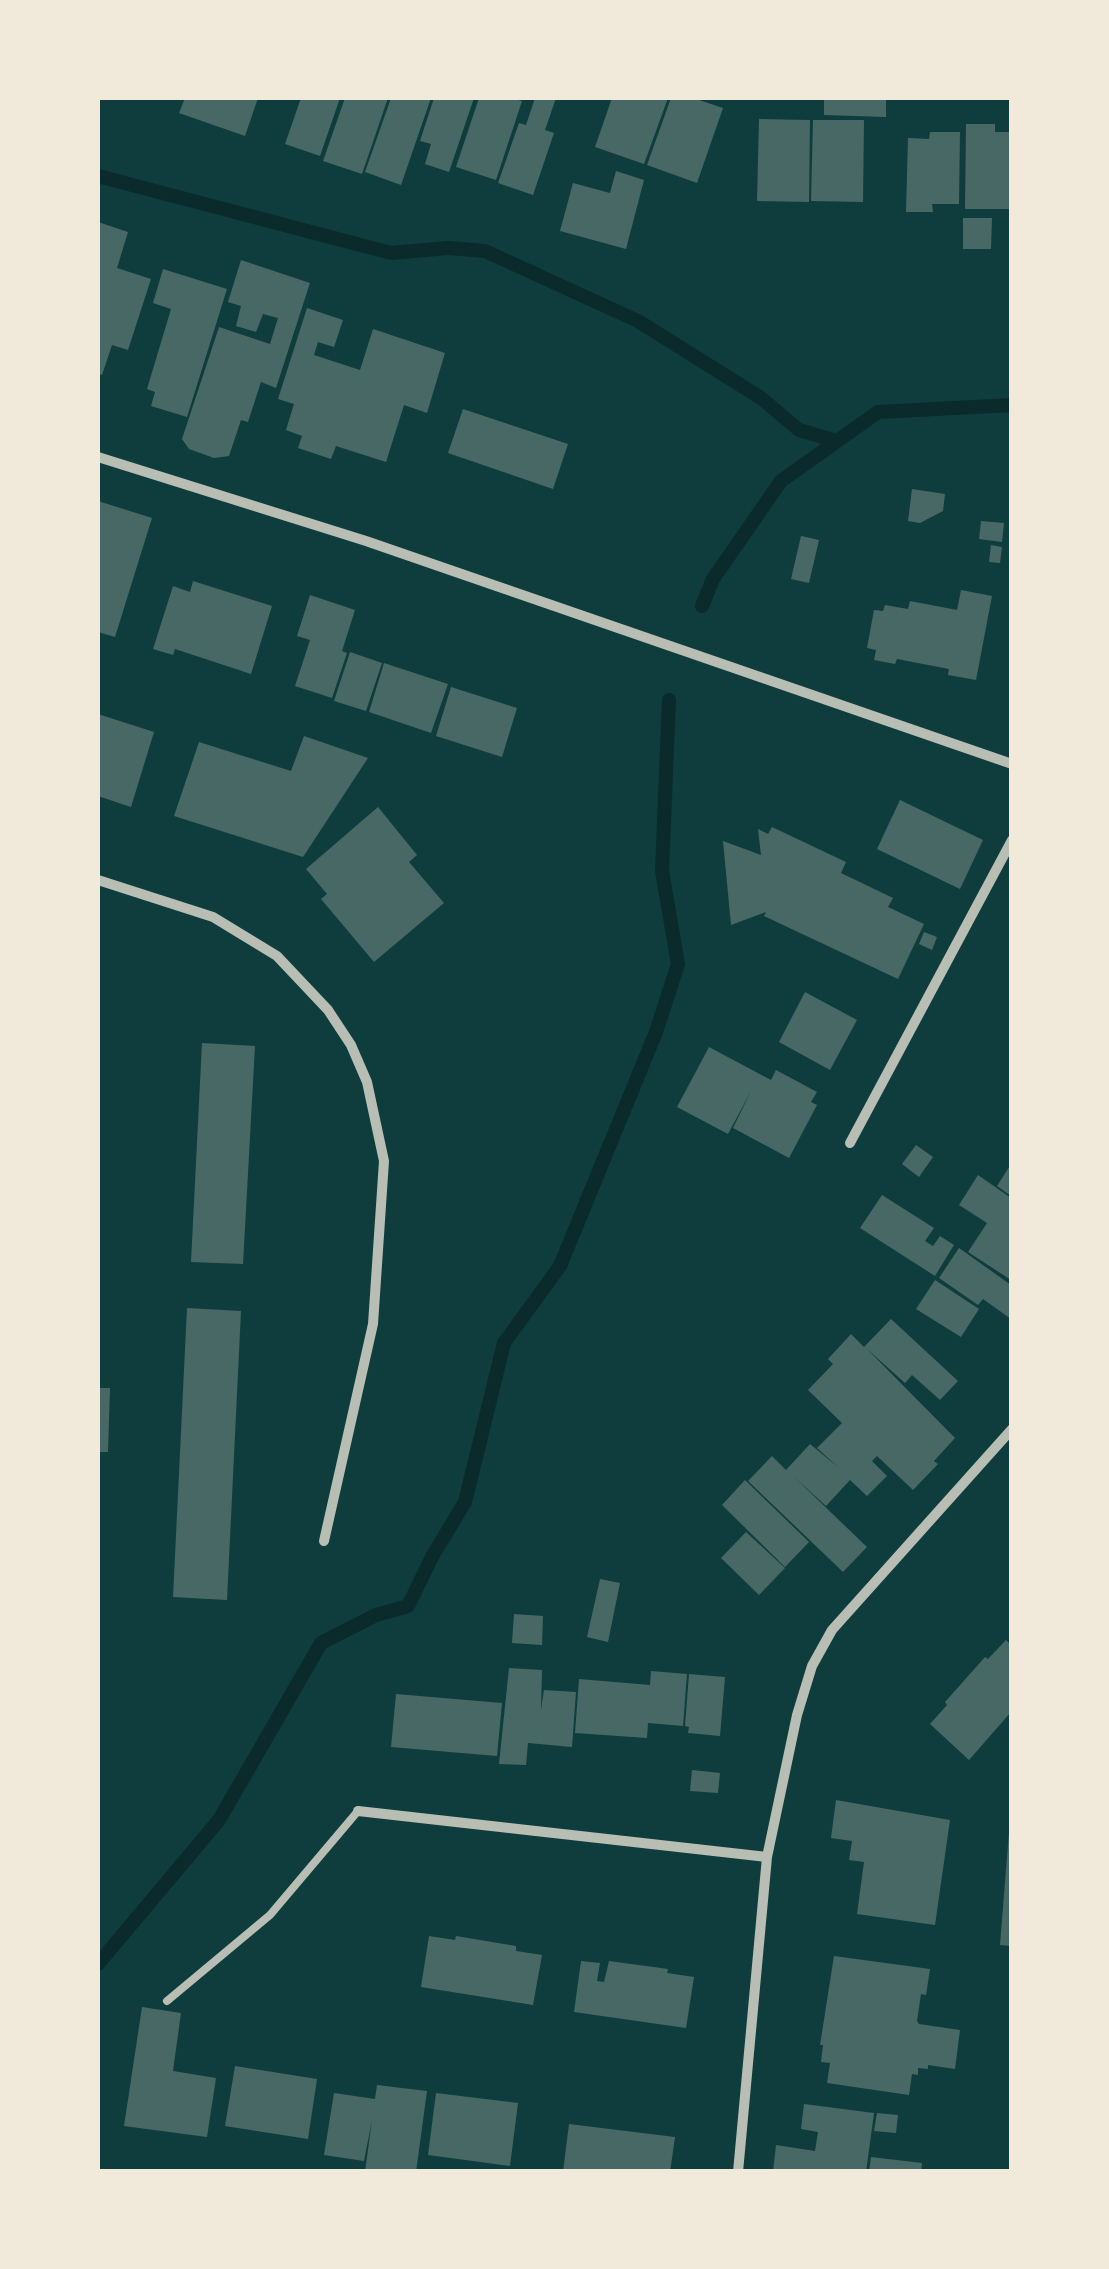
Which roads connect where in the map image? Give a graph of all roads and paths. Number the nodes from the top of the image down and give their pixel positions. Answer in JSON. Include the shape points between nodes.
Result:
{"nodes":[{"id":1,"x":98,"y":457,"type":"edge"},
{"id":2,"x":1012,"y":764,"type":"edge"},
{"id":3,"x":1012,"y":840,"type":"edge"},
{"id":4,"x":98,"y":880,"type":"edge"},
{"id":5,"x":850,"y":1143,"type":"dead end"},
{"id":6,"x":1012,"y":1429,"type":"edge"},
{"id":7,"x":324,"y":1542,"type":"dead end"},
{"id":8,"x":358,"y":1811,"type":"joint"},
{"id":9,"x":767,"y":1857,"type":"junction"},
{"id":10,"x":167,"y":2001,"type":"dead end"},
{"id":11,"x":738,"y":2172,"type":"edge"}],
"edges":[{"from":1,"to":2,"type":"street","via":[[366,540]]},
{"from":3,"to":5,"type":"street"},
{"from":4,"to":7,"type":"street","via":[[213,917],[278,956],[328,1010],[368,1082],[384,1162],[373,1324]]},
{"from":6,"to":9,"type":"street","via":[[832,1630],[797,1716]]},
{"from":8,"to":9,"type":"street"},
{"from":8,"to":10,"type":"lane","via":[[270,1915]]},
{"from":9,"to":11,"type":"street"}]}
